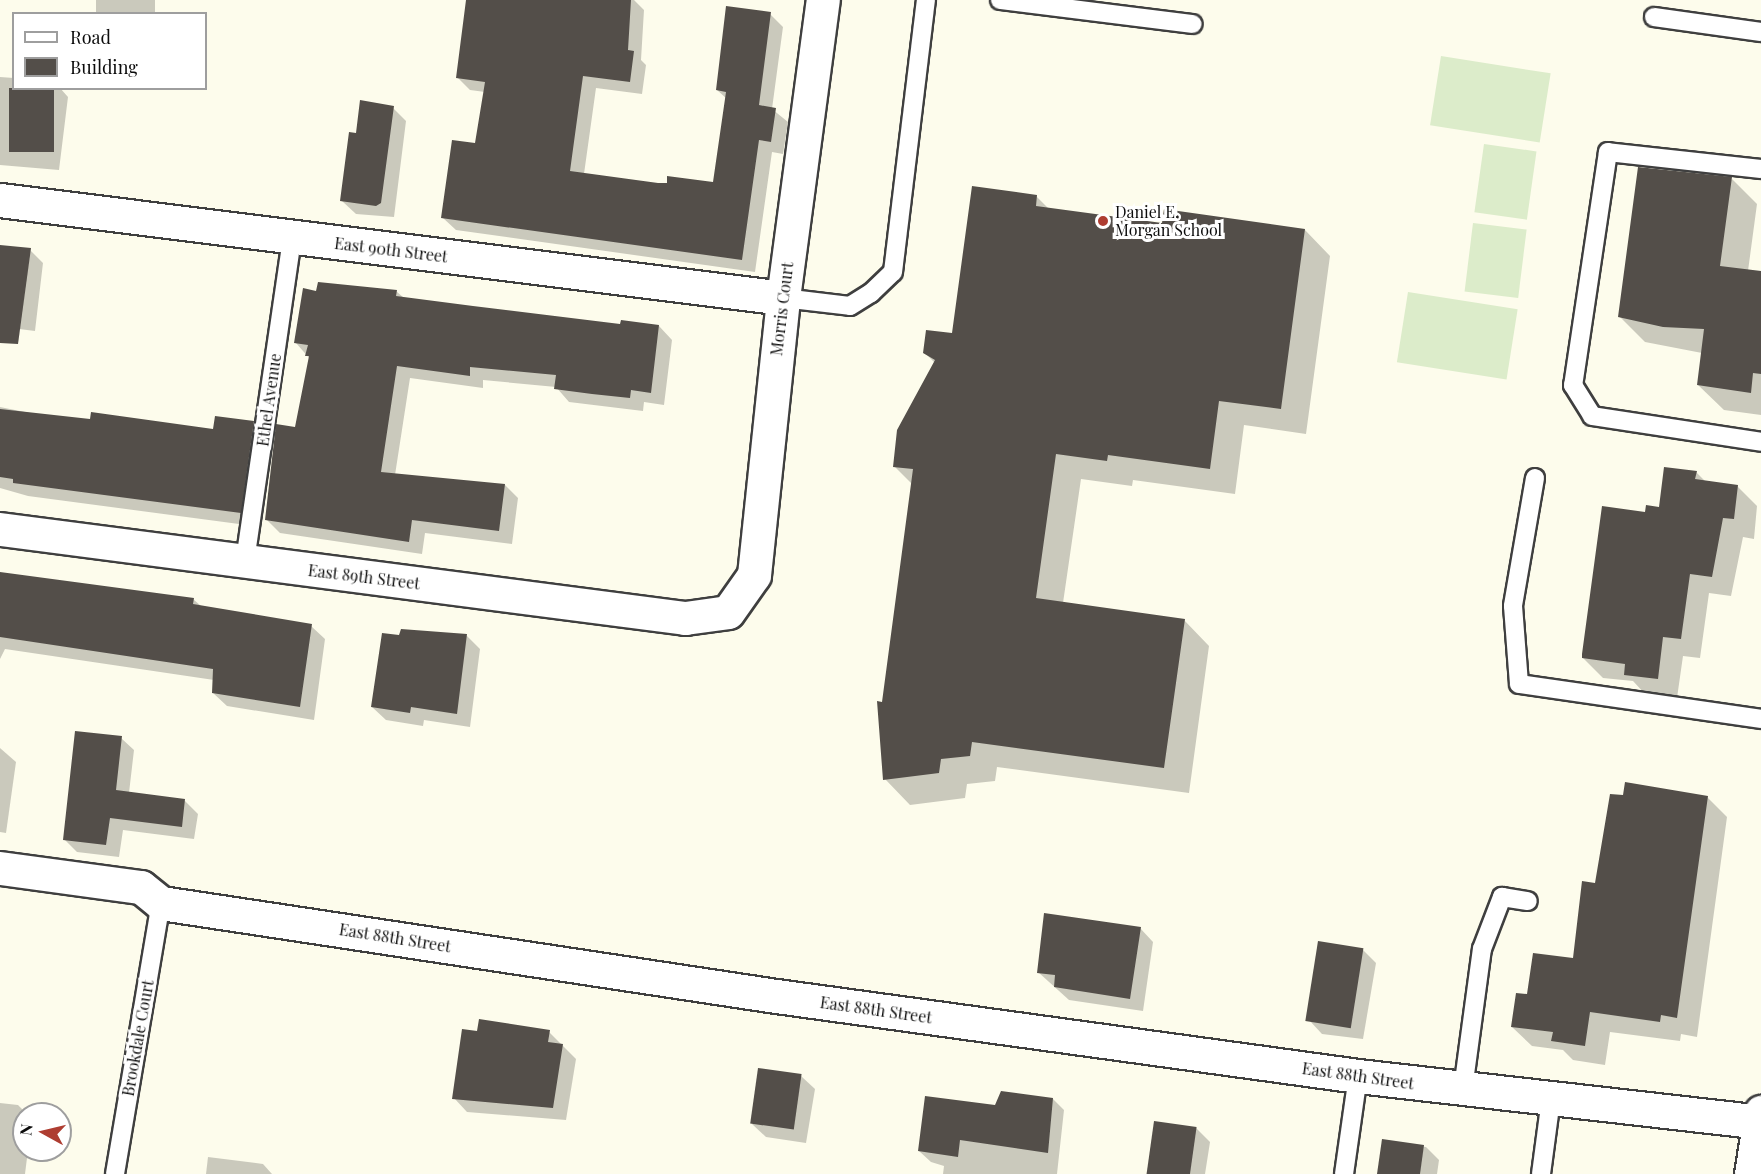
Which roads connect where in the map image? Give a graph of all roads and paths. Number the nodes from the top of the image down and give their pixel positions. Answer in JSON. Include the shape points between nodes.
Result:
{"nodes":[{"id":1,"x":823,"y":0,"type":"edge"},
{"id":2,"x":926,"y":0,"type":"edge"},
{"id":3,"x":1000,"y":0,"type":"edge"},
{"id":4,"x":1654,"y":17,"type":"dead end"},
{"id":5,"x":1193,"y":24,"type":"dead end"},
{"id":6,"x":1761,"y":32,"type":"edge"},
{"id":7,"x":1761,"y":169,"type":"edge"},
{"id":8,"x":0,"y":200,"type":"edge"},
{"id":9,"x":292,"y":238,"type":"junction"},
{"id":10,"x":783,"y":298,"type":"junction"},
{"id":11,"x":1761,"y":442,"type":"edge"},
{"id":12,"x":1535,"y":478,"type":"dead end"},
{"id":13,"x":0,"y":529,"type":"edge"},
{"id":14,"x":245,"y":561,"type":"junction"},
{"id":15,"x":728,"y":612,"type":"joint"},
{"id":16,"x":1761,"y":719,"type":"edge"},
{"id":17,"x":0,"y":868,"type":"edge"},
{"id":18,"x":1528,"y":900,"type":"dead end"},
{"id":19,"x":161,"y":903,"type":"junction"},
{"id":20,"x":1358,"y":1076,"type":"junction"},
{"id":21,"x":1463,"y":1089,"type":"junction"},
{"id":22,"x":1551,"y":1099,"type":"junction"},
{"id":23,"x":1760,"y":1117,"type":"edge"},
{"id":24,"x":115,"y":1174,"type":"edge"},
{"id":25,"x":1344,"y":1174,"type":"edge"},
{"id":26,"x":1542,"y":1174,"type":"edge"},
{"id":27,"x":1751,"y":1174,"type":"edge"}],
"edges":[{"from":1,"to":10,"type":"street","name":"Morris Court"},
{"from":2,"to":10,"type":"lane","via":[[893,272],[850,306]]},
{"from":3,"to":5,"type":"lane"},
{"from":4,"to":6,"type":"lane"},
{"from":7,"to":11,"type":"lane","via":[[1608,152],[1573,385],[1592,416]]},
{"from":8,"to":9,"type":"street","name":"East 90th Street"},
{"from":9,"to":10,"type":"street","name":"East 90th Street"},
{"from":9,"to":14,"type":"lane","name":"Ethel Avenue"},
{"from":10,"to":15,"type":"street","name":"Morris Court","via":[[754,575]]},
{"from":12,"to":16,"type":"lane","via":[[1513,606],[1519,684]]},
{"from":13,"to":14,"type":"street","name":"East 89th Street"},
{"from":14,"to":15,"type":"street","name":"East 89th Street","via":[[685,618]]},
{"from":17,"to":19,"type":"street","name":"East 88th Street","via":[[141,887]]},
{"from":18,"to":21,"type":"lane","via":[[1502,897],[1482,949]]},
{"from":19,"to":20,"type":"street","name":"East 88th Street","via":[[769,995]]},
{"from":19,"to":24,"type":"lane","name":"Brookdale Court"},
{"from":20,"to":21,"type":"street","name":"East 88th Street"},
{"from":20,"to":25,"type":"lane"},
{"from":21,"to":22,"type":"street","name":"East 88th Street"},
{"from":22,"to":23,"type":"street","name":"East 88th Street"},
{"from":22,"to":26,"type":"lane"},
{"from":23,"to":27,"type":"street"}]}
